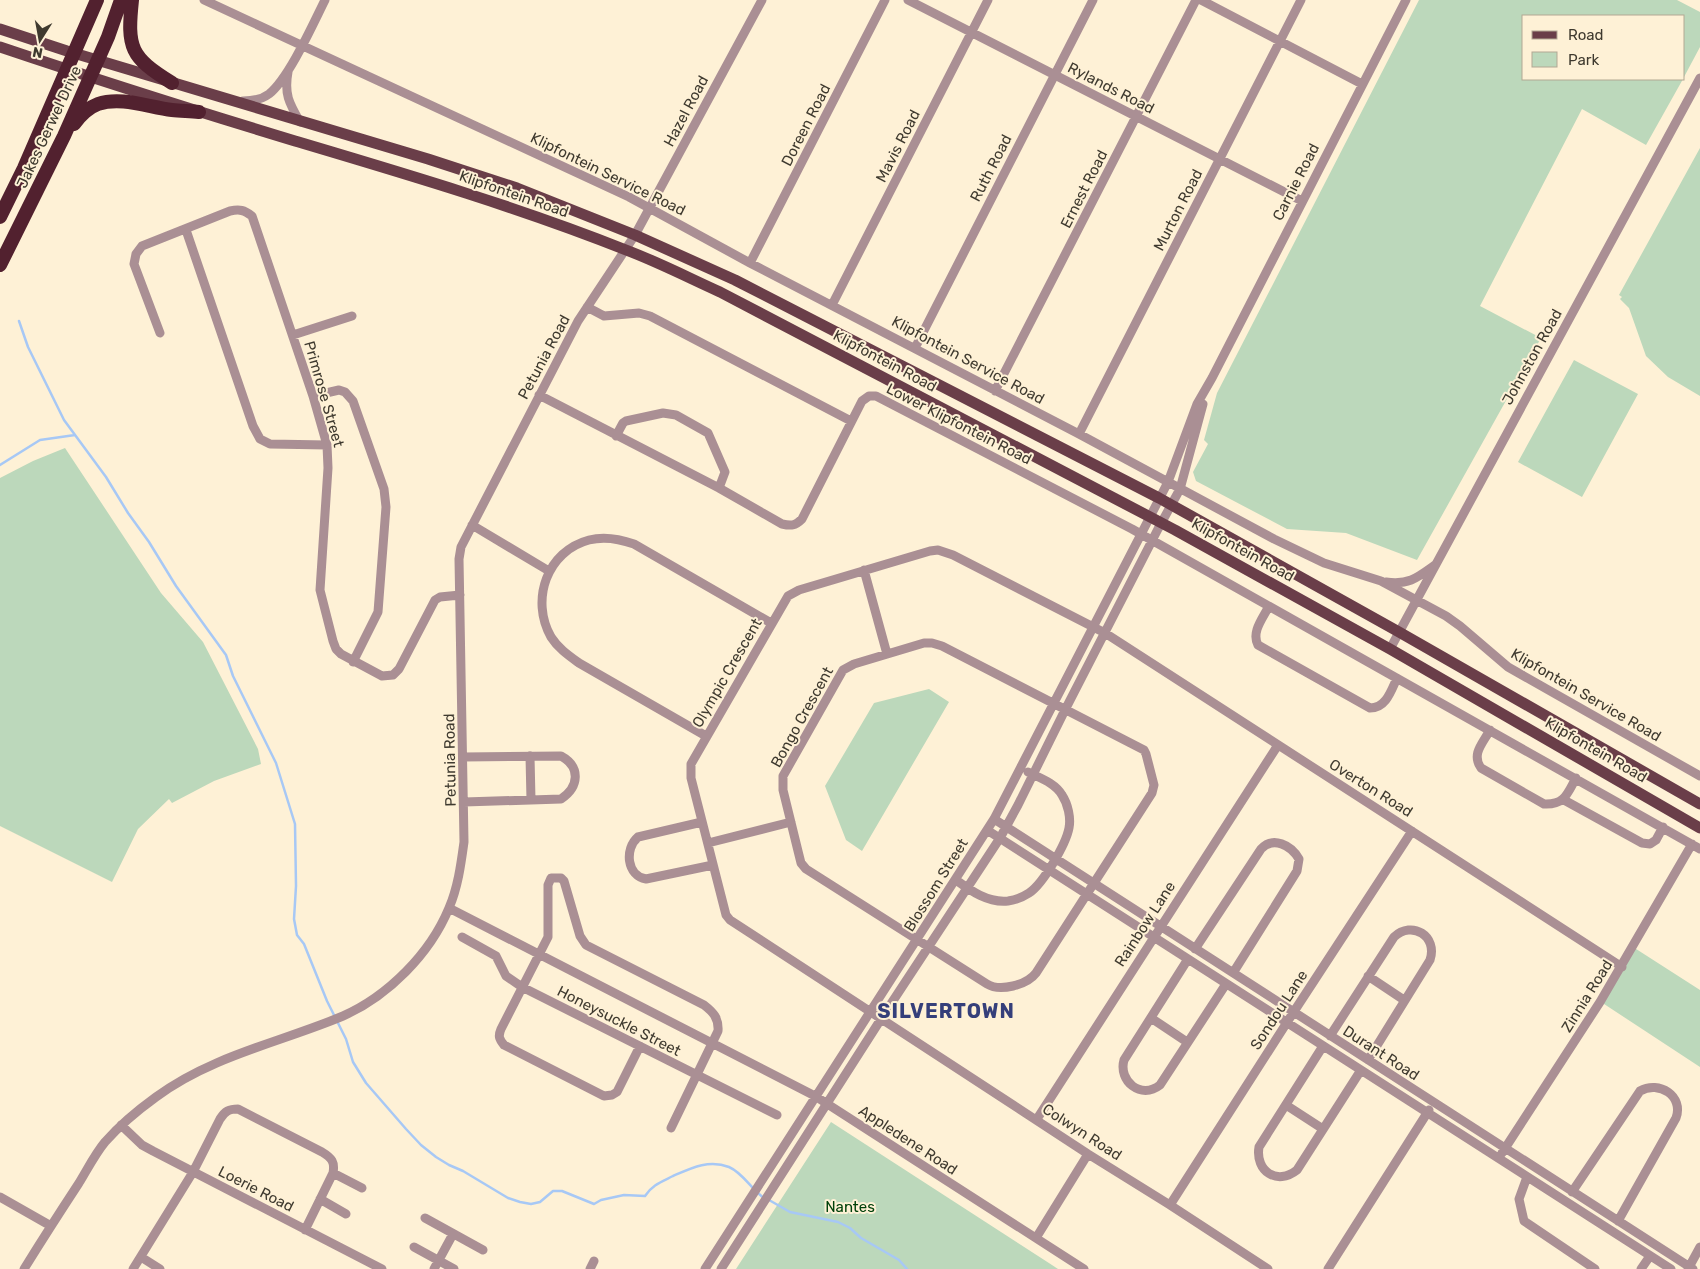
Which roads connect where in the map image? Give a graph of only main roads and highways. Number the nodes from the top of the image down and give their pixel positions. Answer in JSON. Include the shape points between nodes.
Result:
{"nodes":[{"id":1,"x":97,"y":0,"type":"edge"},
{"id":2,"x":121,"y":0,"type":"edge"},
{"id":3,"x":132,"y":0,"type":"edge"},
{"id":4,"x":0,"y":29,"type":"edge"},
{"id":5,"x":0,"y":47,"type":"edge"},
{"id":6,"x":74,"y":53,"type":"junction"},
{"id":7,"x":98,"y":60,"type":"junction"},
{"id":8,"x":67,"y":70,"type":"junction"},
{"id":9,"x":90,"y":78,"type":"junction"},
{"id":10,"x":172,"y":83,"type":"junction"},
{"id":11,"x":199,"y":112,"type":"junction"},
{"id":12,"x":64,"y":136,"type":"junction"},
{"id":13,"x":0,"y":217,"type":"edge"},
{"id":14,"x":0,"y":265,"type":"edge"},
{"id":15,"x":1700,"y":804,"type":"edge"},
{"id":16,"x":1700,"y":828,"type":"edge"}],
"edges":[{"from":1,"to":6,"type":"highway","name":"Jakes Gerwel Drive"},
{"from":2,"to":7,"type":"highway","name":"Jakes Gerwel Drive"},
{"from":3,"to":10,"type":"highway","via":[[129,27],[134,49],[148,67]]},
{"from":4,"to":6,"type":"main road","name":"Klipfontein Road"},
{"from":5,"to":8,"type":"main road","name":"Klipfontein Road"},
{"from":6,"to":7,"type":"main road","name":"Klipfontein Road"},
{"from":6,"to":8,"type":"highway","name":"Jakes Gerwel Drive"},
{"from":7,"to":9,"type":"highway","name":"Jakes Gerwel Drive"},
{"from":7,"to":10,"type":"main road","name":"Klipfontein Road"},
{"from":8,"to":9,"type":"main road","name":"Klipfontein Road"},
{"from":8,"to":13,"type":"highway","name":"Jakes Gerwel Drive"},
{"from":9,"to":11,"type":"main road","name":"Klipfontein Road"},
{"from":9,"to":12,"type":"highway","name":"Jakes Gerwel Drive"},
{"from":10,"to":15,"type":"main road","name":"Klipfontein Road","via":[[517,188],[736,280],[1160,498]]},
{"from":11,"to":12,"type":"highway","via":[[110,102],[81,115]]},
{"from":11,"to":16,"type":"main road","name":"Klipfontein Road","via":[[507,206],[626,250],[720,292],[1162,522]]},
{"from":12,"to":14,"type":"highway","name":"Jakes Gerwel Drive"}]}
